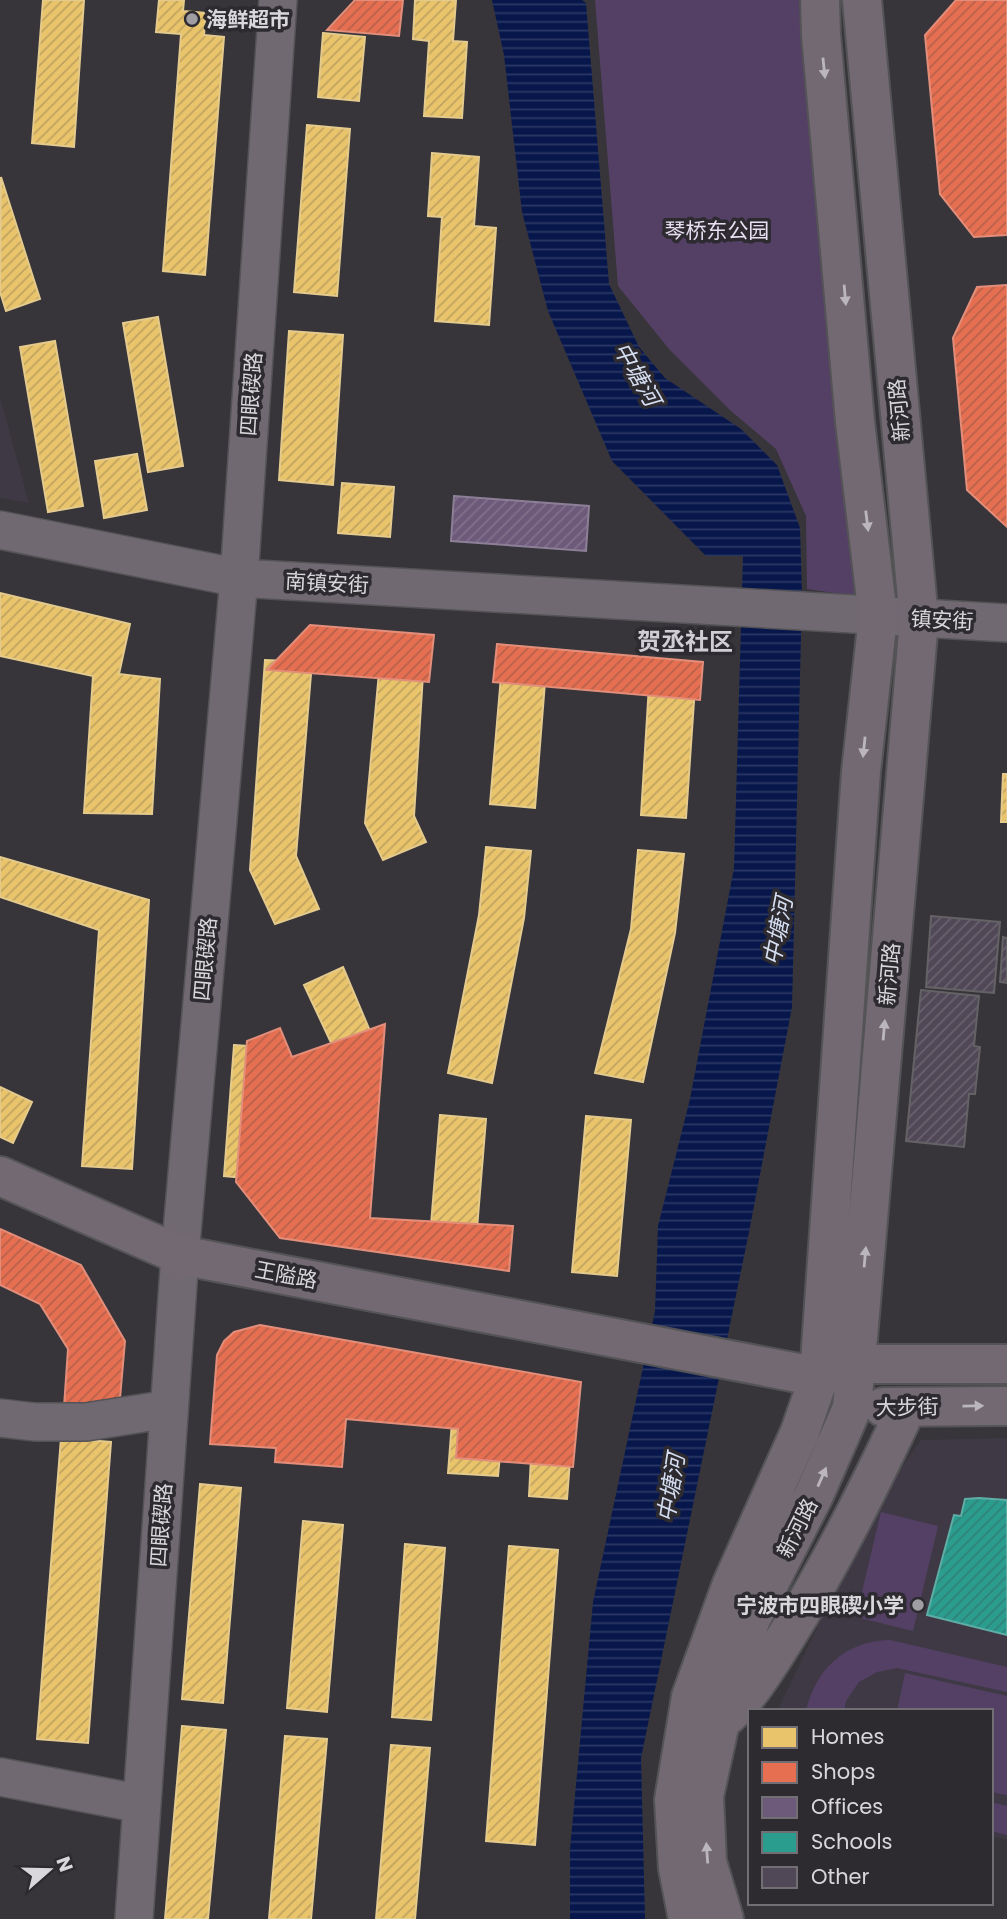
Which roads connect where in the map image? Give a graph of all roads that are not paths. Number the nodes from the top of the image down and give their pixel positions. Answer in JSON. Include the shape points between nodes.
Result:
{"nodes":[{"id":1,"x":278,"y":0,"type":"edge"},
{"id":2,"x":820,"y":0,"type":"edge"},
{"id":3,"x":862,"y":0,"type":"edge"},
{"id":4,"x":0,"y":530,"type":"edge"},
{"id":5,"x":239,"y":578,"type":"junction"},
{"id":6,"x":878,"y":617,"type":"junction"},
{"id":7,"x":919,"y":620,"type":"junction"},
{"id":8,"x":1007,"y":623,"type":"edge"},
{"id":9,"x":0,"y":1176,"type":"edge"},
{"id":10,"x":180,"y":1255,"type":"junction"},
{"id":11,"x":856,"y":1364,"type":"junction"},
{"id":12,"x":1007,"y":1364,"type":"edge"},
{"id":13,"x":819,"y":1377,"type":"junction"},
{"id":14,"x":1007,"y":1406,"type":"edge"},
{"id":15,"x":907,"y":1407,"type":"junction"},
{"id":16,"x":852,"y":1408,"type":"junction"},
{"id":17,"x":169,"y":1409,"type":"junction"},
{"id":18,"x":0,"y":1418,"type":"edge"},
{"id":19,"x":720,"y":1721,"type":"junction"},
{"id":20,"x":0,"y":1777,"type":"edge"},
{"id":21,"x":142,"y":1804,"type":"junction"},
{"id":22,"x":134,"y":1919,"type":"edge"},
{"id":23,"x":688,"y":1919,"type":"edge"},
{"id":24,"x":724,"y":1919,"type":"edge"}],
"edges":[{"from":1,"to":5,"type":"street","name":"四眼碶路"},
{"from":2,"to":6,"type":"main road","name":"新河路","one_way":true,"via":[[855,422]]},
{"from":3,"to":7,"type":"main road","name":"新河路"},
{"from":4,"to":5,"type":"street","name":"南镇安街"},
{"from":5,"to":6,"type":"street","name":"南镇安街"},
{"from":5,"to":10,"type":"street","name":"四眼碶路"},
{"from":6,"to":7,"type":"street","name":"镇安街"},
{"from":6,"to":13,"type":"main road","name":"新河路","one_way":true,"via":[[861,772]]},
{"from":7,"to":8,"type":"street","name":"镇安街"},
{"from":11,"to":7,"type":"main road","name":"新河路","one_way":true},
{"from":9,"to":10,"type":"main road","name":"王隘路"},
{"from":10,"to":13,"type":"main road","name":"王隘路"},
{"from":10,"to":17,"type":"street","name":"四眼碶路"},
{"from":11,"to":12,"type":"main road","name":"大步街"},
{"from":11,"to":13,"type":"main road","name":"大步街"},
{"from":11,"to":16,"type":"main road","name":"新河路"},
{"from":13,"to":16,"type":"main road","name":"大步街"},
{"from":13,"to":23,"type":"main road","name":"新河路","via":[[800,1432],[732,1584],[691,1697],[674,1800],[678,1868]]},
{"from":15,"to":14,"type":"main road","name":"大步街","one_way":true},
{"from":15,"to":16,"type":"main road","name":"大步街"},
{"from":15,"to":19,"type":"main road","via":[[815,1590],[770,1663]]},
{"from":19,"to":16,"type":"main road","name":"新河路","one_way":true,"via":[[731,1672],[751,1619]]},
{"from":17,"to":18,"type":"street","via":[[86,1422]]},
{"from":17,"to":21,"type":"street","name":"四眼碶路"},
{"from":24,"to":19,"type":"main road","name":"新河路","one_way":true,"via":[[707,1862],[704,1796]]},
{"from":20,"to":21,"type":"street"},
{"from":21,"to":22,"type":"street","name":"四眼碶路"}]}
